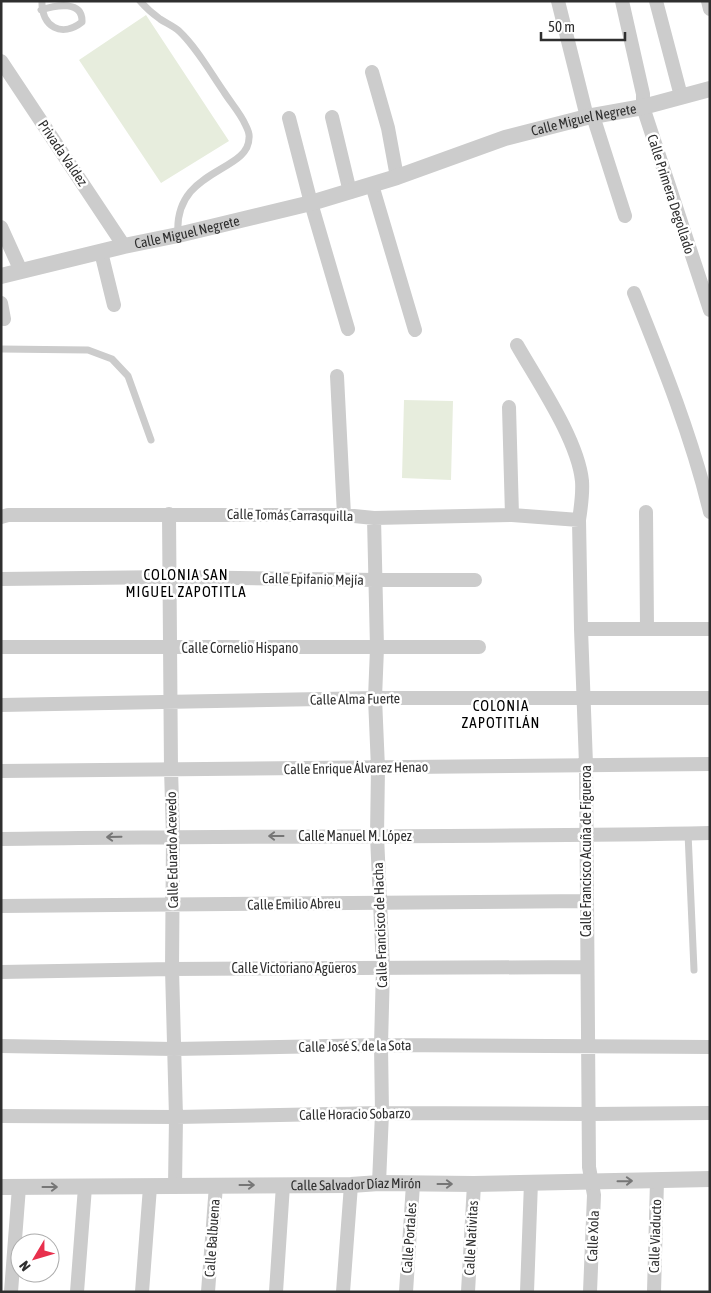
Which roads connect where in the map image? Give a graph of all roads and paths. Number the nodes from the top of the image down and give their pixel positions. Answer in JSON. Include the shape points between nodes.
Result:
{"nodes":[{"id":1,"x":42,"y":1,"type":"edge"},
{"id":2,"x":140,"y":1,"type":"edge"},
{"id":3,"x":558,"y":1,"type":"edge"},
{"id":4,"x":622,"y":1,"type":"edge"},
{"id":5,"x":656,"y":1,"type":"edge"},
{"id":6,"x":708,"y":1,"type":"edge"},
{"id":7,"x":710,"y":9,"type":"edge"},
{"id":8,"x":41,"y":10,"type":"junction"},
{"id":9,"x":1,"y":61,"type":"edge"},
{"id":10,"x":372,"y":72,"type":"dead end"},
{"id":11,"x":710,"y":89,"type":"edge"},
{"id":12,"x":681,"y":96,"type":"junction"},
{"id":13,"x":642,"y":107,"type":"junction"},
{"id":14,"x":590,"y":116,"type":"junction"},
{"id":15,"x":332,"y":117,"type":"dead end"},
{"id":16,"x":289,"y":118,"type":"dead end"},
{"id":17,"x":397,"y":177,"type":"junction"},
{"id":18,"x":372,"y":185,"type":"junction"},
{"id":19,"x":350,"y":192,"type":"junction"},
{"id":20,"x":311,"y":203,"type":"junction"},
{"id":21,"x":625,"y":216,"type":"dead end"},
{"id":22,"x":1,"y":227,"type":"edge"},
{"id":23,"x":178,"y":235,"type":"junction"},
{"id":24,"x":124,"y":246,"type":"junction"},
{"id":25,"x":101,"y":252,"type":"junction"},
{"id":26,"x":21,"y":271,"type":"junction"},
{"id":27,"x":1,"y":276,"type":"edge"},
{"id":28,"x":634,"y":293,"type":"dead end"},
{"id":29,"x":1,"y":303,"type":"edge"},
{"id":30,"x":114,"y":305,"type":"dead end"},
{"id":31,"x":710,"y":310,"type":"edge"},
{"id":32,"x":4,"y":319,"type":"dead end"},
{"id":33,"x":348,"y":330,"type":"dead end"},
{"id":34,"x":415,"y":330,"type":"dead end"},
{"id":35,"x":517,"y":345,"type":"dead end"},
{"id":36,"x":1,"y":349,"type":"edge"},
{"id":37,"x":336,"y":376,"type":"dead end"},
{"id":38,"x":509,"y":406,"type":"dead end"},
{"id":39,"x":151,"y":440,"type":"dead end"},
{"id":40,"x":646,"y":512,"type":"dead end"},
{"id":41,"x":710,"y":512,"type":"edge"},
{"id":42,"x":169,"y":514,"type":"junction"},
{"id":43,"x":344,"y":515,"type":"junction"},
{"id":44,"x":512,"y":515,"type":"junction"},
{"id":45,"x":1,"y":517,"type":"edge"},
{"id":46,"x":374,"y":518,"type":"junction"},
{"id":47,"x":579,"y":520,"type":"junction"},
{"id":48,"x":170,"y":577,"type":"junction"},
{"id":49,"x":1,"y":580,"type":"edge"},
{"id":50,"x":375,"y":580,"type":"junction"},
{"id":51,"x":475,"y":580,"type":"dead end"},
{"id":52,"x":647,"y":628,"type":"junction"},
{"id":53,"x":581,"y":629,"type":"junction"},
{"id":54,"x":710,"y":629,"type":"edge"},
{"id":55,"x":1,"y":647,"type":"edge"},
{"id":56,"x":171,"y":647,"type":"junction"},
{"id":57,"x":479,"y":647,"type":"dead end"},
{"id":58,"x":377,"y":648,"type":"junction"},
{"id":59,"x":375,"y":698,"type":"junction"},
{"id":60,"x":584,"y":698,"type":"junction"},
{"id":61,"x":710,"y":698,"type":"edge"},
{"id":62,"x":171,"y":702,"type":"junction"},
{"id":63,"x":1,"y":705,"type":"edge"},
{"id":64,"x":586,"y":764,"type":"junction"},
{"id":65,"x":710,"y":764,"type":"edge"},
{"id":66,"x":378,"y":768,"type":"junction"},
{"id":67,"x":171,"y":769,"type":"junction"},
{"id":68,"x":1,"y":771,"type":"edge"},
{"id":69,"x":688,"y":833,"type":"junction"},
{"id":70,"x":710,"y":833,"type":"edge"},
{"id":71,"x":586,"y":835,"type":"junction"},
{"id":72,"x":173,"y":836,"type":"junction"},
{"id":73,"x":377,"y":836,"type":"junction"},
{"id":74,"x":1,"y":839,"type":"edge"},
{"id":75,"x":586,"y":901,"type":"junction"},
{"id":76,"x":379,"y":903,"type":"junction"},
{"id":77,"x":173,"y":905,"type":"junction"},
{"id":78,"x":1,"y":906,"type":"edge"},
{"id":79,"x":587,"y":967,"type":"junction"},
{"id":80,"x":383,"y":968,"type":"junction"},
{"id":81,"x":172,"y":969,"type":"junction"},
{"id":82,"x":694,"y":970,"type":"dead end"},
{"id":83,"x":1,"y":972,"type":"edge"},
{"id":84,"x":381,"y":1045,"type":"junction"},
{"id":85,"x":1,"y":1046,"type":"edge"},
{"id":86,"x":589,"y":1047,"type":"junction"},
{"id":87,"x":710,"y":1047,"type":"edge"},
{"id":88,"x":174,"y":1049,"type":"junction"},
{"id":89,"x":382,"y":1112,"type":"junction"},
{"id":90,"x":710,"y":1113,"type":"edge"},
{"id":91,"x":590,"y":1114,"type":"junction"},
{"id":92,"x":1,"y":1116,"type":"edge"},
{"id":93,"x":176,"y":1117,"type":"junction"},
{"id":94,"x":710,"y":1179,"type":"edge"},
{"id":95,"x":592,"y":1181,"type":"junction"},
{"id":96,"x":657,"y":1181,"type":"junction"},
{"id":97,"x":531,"y":1182,"type":"junction"},
{"id":98,"x":379,"y":1183,"type":"junction"},
{"id":99,"x":413,"y":1184,"type":"junction"},
{"id":100,"x":474,"y":1184,"type":"junction"},
{"id":101,"x":216,"y":1185,"type":"junction"},
{"id":102,"x":283,"y":1185,"type":"junction"},
{"id":103,"x":352,"y":1185,"type":"junction"},
{"id":104,"x":175,"y":1186,"type":"junction"},
{"id":105,"x":1,"y":1187,"type":"edge"},
{"id":106,"x":19,"y":1187,"type":"junction"},
{"id":107,"x":84,"y":1187,"type":"junction"},
{"id":108,"x":150,"y":1187,"type":"junction"},
{"id":109,"x":11,"y":1292,"type":"edge"},
{"id":110,"x":77,"y":1292,"type":"edge"},
{"id":111,"x":142,"y":1292,"type":"edge"},
{"id":112,"x":208,"y":1292,"type":"edge"},
{"id":113,"x":276,"y":1292,"type":"edge"},
{"id":114,"x":343,"y":1292,"type":"edge"},
{"id":115,"x":406,"y":1292,"type":"edge"},
{"id":116,"x":468,"y":1292,"type":"edge"},
{"id":117,"x":527,"y":1292,"type":"edge"},
{"id":118,"x":590,"y":1292,"type":"edge"},
{"id":119,"x":654,"y":1292,"type":"edge"}],
"edges":[{"from":1,"to":8,"type":"lane"},
{"from":2,"to":23,"type":"lane","via":[[180,32],[244,122],[250,137],[244,153],[202,180],[186,196],[180,210]]},
{"from":3,"to":14,"type":"street"},
{"from":4,"to":13,"type":"street","name":"Calle Primera Degollado","via":[[643,94]]},
{"from":5,"to":12,"type":"street"},
{"from":6,"to":7,"type":"street"},
{"from":8,"to":8,"type":"lane","via":[[52,27],[62,30],[82,22],[77,7],[64,4]]},
{"from":9,"to":24,"type":"street","name":"Privada Valdez"},
{"from":10,"to":17,"type":"street","via":[[388,128]]},
{"from":11,"to":12,"type":"street","name":"Calle Miguel Negrete"},
{"from":12,"to":13,"type":"street","name":"Calle Miguel Negrete"},
{"from":13,"to":14,"type":"street","name":"Calle Miguel Negrete"},
{"from":13,"to":31,"type":"street","name":"Calle Primera Degollado"},
{"from":14,"to":17,"type":"street","name":"Calle Miguel Negrete","via":[[505,138]]},
{"from":14,"to":21,"type":"street"},
{"from":15,"to":19,"type":"street"},
{"from":16,"to":20,"type":"street"},
{"from":17,"to":18,"type":"street","name":"Calle Miguel Negrete"},
{"from":18,"to":19,"type":"street","name":"Calle Miguel Negrete"},
{"from":18,"to":34,"type":"street"},
{"from":19,"to":20,"type":"street","name":"Calle Miguel Negrete"},
{"from":20,"to":23,"type":"street","name":"Calle Miguel Negrete"},
{"from":20,"to":33,"type":"street"},
{"from":22,"to":26,"type":"street"},
{"from":23,"to":24,"type":"street","name":"Calle Miguel Negrete"},
{"from":24,"to":25,"type":"street","name":"Calle Miguel Negrete"},
{"from":25,"to":26,"type":"street","name":"Calle Miguel Negrete"},
{"from":25,"to":30,"type":"street"},
{"from":26,"to":27,"type":"street","name":"Calle Miguel Negrete"},
{"from":28,"to":41,"type":"street","via":[[701,473]]},
{"from":29,"to":32,"type":"street"},
{"from":35,"to":47,"type":"street","name":"Calle Francisco Acuña de Figueroa","via":[[573,446],[582,480]]},
{"from":36,"to":39,"type":"lane","via":[[88,350],[112,359],[128,376]]},
{"from":37,"to":43,"type":"street"},
{"from":38,"to":44,"type":"street"},
{"from":40,"to":52,"type":"street"},
{"from":42,"to":43,"type":"street","name":"Calle Tomás Carrasquilla"},
{"from":42,"to":45,"type":"street","name":"Calle Tomás Carrasquilla"},
{"from":42,"to":48,"type":"street","name":"Calle Eduardo Acevedo"},
{"from":43,"to":46,"type":"street","name":"Calle Tomás Carrasquilla"},
{"from":44,"to":46,"type":"street","name":"Calle Tomás Carrasquilla"},
{"from":44,"to":47,"type":"street","name":"Calle Tomás Carrasquilla"},
{"from":46,"to":50,"type":"street","name":"Calle Francisco de Hacha"},
{"from":47,"to":53,"type":"street","name":"Calle Francisco Acuña de Figueroa"},
{"from":48,"to":49,"type":"street","name":"Calle Epifanio Mejía"},
{"from":48,"to":50,"type":"street","name":"Calle Epifanio Mejía"},
{"from":48,"to":56,"type":"street","name":"Calle Eduardo Acevedo"},
{"from":50,"to":51,"type":"street","name":"Calle Epifanio Mejía"},
{"from":50,"to":58,"type":"street","name":"Calle Francisco de Hacha"},
{"from":52,"to":53,"type":"street"},
{"from":52,"to":54,"type":"street"},
{"from":53,"to":60,"type":"street","name":"Calle Francisco Acuña de Figueroa"},
{"from":55,"to":56,"type":"street","name":"Calle Cornelio Hispano"},
{"from":56,"to":58,"type":"street","name":"Calle Cornelio Hispano"},
{"from":56,"to":62,"type":"street","name":"Calle Eduardo Acevedo"},
{"from":57,"to":58,"type":"street","name":"Calle Cornelio Hispano"},
{"from":58,"to":59,"type":"street","name":"Calle Francisco de Hacha"},
{"from":59,"to":60,"type":"street","name":"Calle Alma Fuerte"},
{"from":59,"to":62,"type":"street","name":"Calle Alma Fuerte"},
{"from":59,"to":66,"type":"street","name":"Calle Francisco de Hacha"},
{"from":60,"to":61,"type":"street","name":"Calle Alma Fuerte"},
{"from":60,"to":64,"type":"street","name":"Calle Francisco Acuña de Figueroa"},
{"from":62,"to":63,"type":"street","name":"Calle Alma Fuerte"},
{"from":62,"to":67,"type":"street","name":"Calle Eduardo Acevedo"},
{"from":64,"to":65,"type":"street","name":"Calle Enrique Álvarez Henao"},
{"from":64,"to":66,"type":"street","name":"Calle Enrique Álvarez Henao"},
{"from":64,"to":71,"type":"street","name":"Calle Francisco Acuña de Figueroa"},
{"from":66,"to":67,"type":"street","name":"Calle Enrique Álvarez Henao"},
{"from":66,"to":73,"type":"street","name":"Calle Francisco de Hacha"},
{"from":67,"to":68,"type":"street","name":"Calle Enrique Álvarez Henao"},
{"from":67,"to":72,"type":"street","name":"Calle Eduardo Acevedo"},
{"from":69,"to":70,"type":"street","name":"Calle Manuel M. López"},
{"from":69,"to":71,"type":"street","name":"Calle Manuel M. López"},
{"from":69,"to":82,"type":"lane"},
{"from":71,"to":73,"type":"street","name":"Calle Manuel M. López"},
{"from":71,"to":75,"type":"street","name":"Calle Francisco Acuña de Figueroa"},
{"from":73,"to":72,"type":"street","name":"Calle Manuel M. López","one_way":true},
{"from":72,"to":74,"type":"street","name":"Calle Manuel M. López","one_way":true},
{"from":72,"to":77,"type":"street","name":"Calle Eduardo Acevedo"},
{"from":73,"to":76,"type":"street","name":"Calle Francisco de Hacha"},
{"from":75,"to":76,"type":"street","name":"Calle Emilio Abreu"},
{"from":75,"to":79,"type":"street","name":"Calle Francisco Acuña de Figueroa"},
{"from":76,"to":77,"type":"street","name":"Calle Emilio Abreu"},
{"from":76,"to":80,"type":"street","name":"Calle Francisco de Hacha"},
{"from":77,"to":78,"type":"street","name":"Calle Emilio Abreu"},
{"from":77,"to":81,"type":"street","name":"Calle Eduardo Acevedo"},
{"from":79,"to":80,"type":"street","name":"Calle Victoriano Agüeros"},
{"from":79,"to":86,"type":"street","name":"Calle Francisco Acuña de Figueroa"},
{"from":80,"to":81,"type":"street","name":"Calle Victoriano Agüeros"},
{"from":80,"to":84,"type":"street","name":"Calle Francisco de Hacha"},
{"from":81,"to":83,"type":"street","name":"Calle Victoriano Agüeros"},
{"from":81,"to":88,"type":"street","name":"Calle Eduardo Acevedo"},
{"from":84,"to":86,"type":"street","name":"Calle José S. de la Sota"},
{"from":84,"to":88,"type":"street","name":"Calle José S. de la Sota"},
{"from":84,"to":89,"type":"street","name":"Calle Francisco de Hacha"},
{"from":85,"to":88,"type":"street","name":"Calle José S. de la Sota"},
{"from":86,"to":87,"type":"street","name":"Calle José S. de la Sota"},
{"from":86,"to":91,"type":"street","name":"Calle Francisco Acuña de Figueroa"},
{"from":88,"to":93,"type":"street","name":"Calle Eduardo Acevedo"},
{"from":89,"to":91,"type":"street","name":"Calle Horacio Sobarzo"},
{"from":89,"to":93,"type":"street","name":"Calle Horacio Sobarzo"},
{"from":89,"to":98,"type":"street","name":"Calle Francisco de Hacha"},
{"from":90,"to":91,"type":"street","name":"Calle Horacio Sobarzo"},
{"from":91,"to":95,"type":"street","name":"Calle Francisco Acuña de Figueroa","via":[[589,1167]]},
{"from":92,"to":93,"type":"street","name":"Calle Horacio Sobarzo"},
{"from":93,"to":104,"type":"street","name":"Calle Eduardo Acevedo"},
{"from":94,"to":96,"type":"street","name":"Calle Salvador Díaz Mirón"},
{"from":95,"to":96,"type":"street","name":"Calle Salvador Díaz Mirón","one_way":true},
{"from":95,"to":97,"type":"street","name":"Calle Salvador Díaz Mirón"},
{"from":95,"to":118,"type":"street","name":"Calle Xola"},
{"from":96,"to":119,"type":"street","name":"Calle Viaducto"},
{"from":97,"to":100,"type":"street","name":"Calle Salvador Díaz Mirón"},
{"from":97,"to":117,"type":"street"},
{"from":98,"to":99,"type":"street","name":"Calle Salvador Díaz Mirón"},
{"from":98,"to":103,"type":"street","name":"Calle Salvador Díaz Mirón"},
{"from":99,"to":100,"type":"street","name":"Calle Salvador Díaz Mirón","one_way":true},
{"from":99,"to":115,"type":"street","name":"Calle Portales"},
{"from":100,"to":116,"type":"street","name":"Calle Nativitas"},
{"from":101,"to":102,"type":"street","name":"Calle Salvador Díaz Mirón","one_way":true},
{"from":101,"to":104,"type":"street","name":"Calle Salvador Díaz Mirón"},
{"from":101,"to":112,"type":"street","name":"Calle Balbuena"},
{"from":102,"to":103,"type":"street","name":"Calle Salvador Díaz Mirón"},
{"from":102,"to":113,"type":"street"},
{"from":103,"to":114,"type":"street"},
{"from":104,"to":108,"type":"street","name":"Calle Salvador Díaz Mirón"},
{"from":105,"to":106,"type":"street","name":"Calle Salvador Díaz Mirón"},
{"from":106,"to":107,"type":"street","name":"Calle Salvador Díaz Mirón","one_way":true},
{"from":106,"to":109,"type":"street"},
{"from":107,"to":108,"type":"street","name":"Calle Salvador Díaz Mirón"},
{"from":107,"to":110,"type":"street"},
{"from":108,"to":111,"type":"street"}]}
